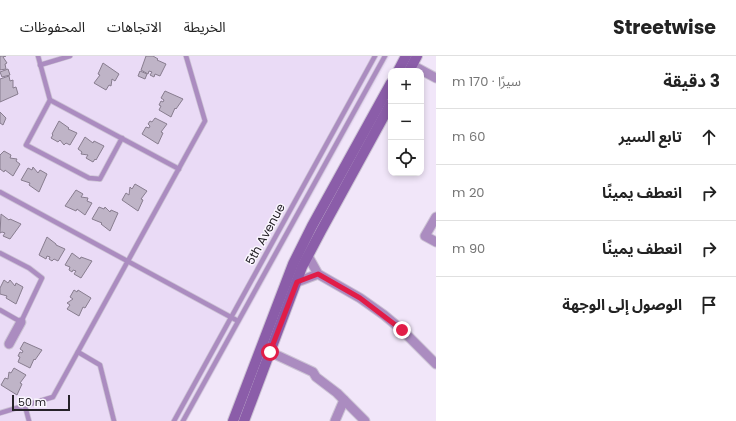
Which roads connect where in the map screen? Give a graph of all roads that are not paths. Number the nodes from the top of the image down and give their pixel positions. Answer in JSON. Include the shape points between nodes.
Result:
{"nodes":[{"id":1,"x":38,"y":56,"type":"edge"},
{"id":2,"x":70,"y":56,"type":"edge"},
{"id":3,"x":186,"y":56,"type":"edge"},
{"id":4,"x":375,"y":56,"type":"edge"},
{"id":5,"x":385,"y":56,"type":"edge"},
{"id":6,"x":406,"y":56,"type":"edge"},
{"id":7,"x":417,"y":56,"type":"edge"},
{"id":8,"x":40,"y":65,"type":"junction"},
{"id":9,"x":400,"y":68,"type":"edge"},
{"id":10,"x":410,"y":68,"type":"edge"},
{"id":11,"x":424,"y":73,"type":"edge"},
{"id":12,"x":436,"y":78,"type":"edge"},
{"id":13,"x":388,"y":88,"type":"edge"},
{"id":14,"x":50,"y":100,"type":"junction"},
{"id":15,"x":390,"y":104,"type":"edge"},
{"id":16,"x":122,"y":138,"type":"junction"},
{"id":17,"x":179,"y":169,"type":"junction"},
{"id":18,"x":0,"y":192,"type":"edge"},
{"id":19,"x":436,"y":216,"type":"edge"},
{"id":20,"x":436,"y":242,"type":"edge"},
{"id":21,"x":0,"y":254,"type":"edge"},
{"id":22,"x":308,"y":256,"type":"junction"},
{"id":23,"x":128,"y":261,"type":"junction"},
{"id":24,"x":318,"y":274,"type":"junction"},
{"id":25,"x":297,"y":282,"type":"junction"},
{"id":26,"x":0,"y":310,"type":"edge"},
{"id":27,"x":231,"y":317,"type":"junction"},
{"id":28,"x":238,"y":321,"type":"junction"},
{"id":29,"x":21,"y":322,"type":"junction"},
{"id":30,"x":9,"y":344,"type":"dead end"},
{"id":31,"x":78,"y":352,"type":"junction"},
{"id":32,"x":270,"y":352,"type":"junction"},
{"id":33,"x":436,"y":364,"type":"edge"},
{"id":34,"x":344,"y":400,"type":"junction"},
{"id":35,"x":25,"y":406,"type":"junction"},
{"id":36,"x":0,"y":413,"type":"edge"},
{"id":37,"x":29,"y":421,"type":"edge"},
{"id":38,"x":114,"y":421,"type":"edge"},
{"id":39,"x":174,"y":421,"type":"edge"},
{"id":40,"x":183,"y":421,"type":"edge"},
{"id":41,"x":233,"y":421,"type":"edge"},
{"id":42,"x":244,"y":421,"type":"edge"},
{"id":43,"x":335,"y":421,"type":"edge"},
{"id":44,"x":366,"y":421,"type":"edge"}],
"edges":[{"from":1,"to":8,"type":"lane"},
{"from":2,"to":8,"type":"lane"},
{"from":3,"to":17,"type":"lane","via":[[205,121]]},
{"from":4,"to":27,"type":"lane","name":"5th Avenue"},
{"from":5,"to":28,"type":"lane","name":"5th Avenue"},
{"from":6,"to":9,"type":"main road"},
{"from":7,"to":10,"type":"main road"},
{"from":8,"to":14,"type":"lane"},
{"from":11,"to":12,"type":"street"},
{"from":13,"to":41,"type":"main road","via":[[293,264]]},
{"from":14,"to":16,"type":"lane"},
{"from":14,"to":16,"type":"lane","via":[[26,145],[89,178],[100,179]]},
{"from":15,"to":22,"type":"main road"},
{"from":16,"to":17,"type":"lane"},
{"from":17,"to":23,"type":"lane"},
{"from":18,"to":23,"type":"lane"},
{"from":19,"to":20,"type":"street","via":[[425,236]]},
{"from":21,"to":29,"type":"lane","via":[[29,268],[42,278]]},
{"from":22,"to":24,"type":"street"},
{"from":22,"to":25,"type":"main road"},
{"from":23,"to":27,"type":"lane"},
{"from":23,"to":31,"type":"lane"},
{"from":24,"to":25,"type":"street"},
{"from":24,"to":33,"type":"street","via":[[384,315]]},
{"from":25,"to":32,"type":"main road"},
{"from":26,"to":29,"type":"lane"},
{"from":27,"to":28,"type":"lane"},
{"from":27,"to":39,"type":"lane","name":"5th Avenue"},
{"from":28,"to":40,"type":"lane","name":"5th Avenue"},
{"from":29,"to":30,"type":"street"},
{"from":31,"to":35,"type":"lane","via":[[53,397]]},
{"from":31,"to":38,"type":"lane","via":[[100,365]]},
{"from":32,"to":34,"type":"street","via":[[312,372]]},
{"from":32,"to":42,"type":"main road"},
{"from":34,"to":43,"type":"street"},
{"from":34,"to":44,"type":"street"},
{"from":35,"to":36,"type":"lane"},
{"from":35,"to":37,"type":"lane"}]}
